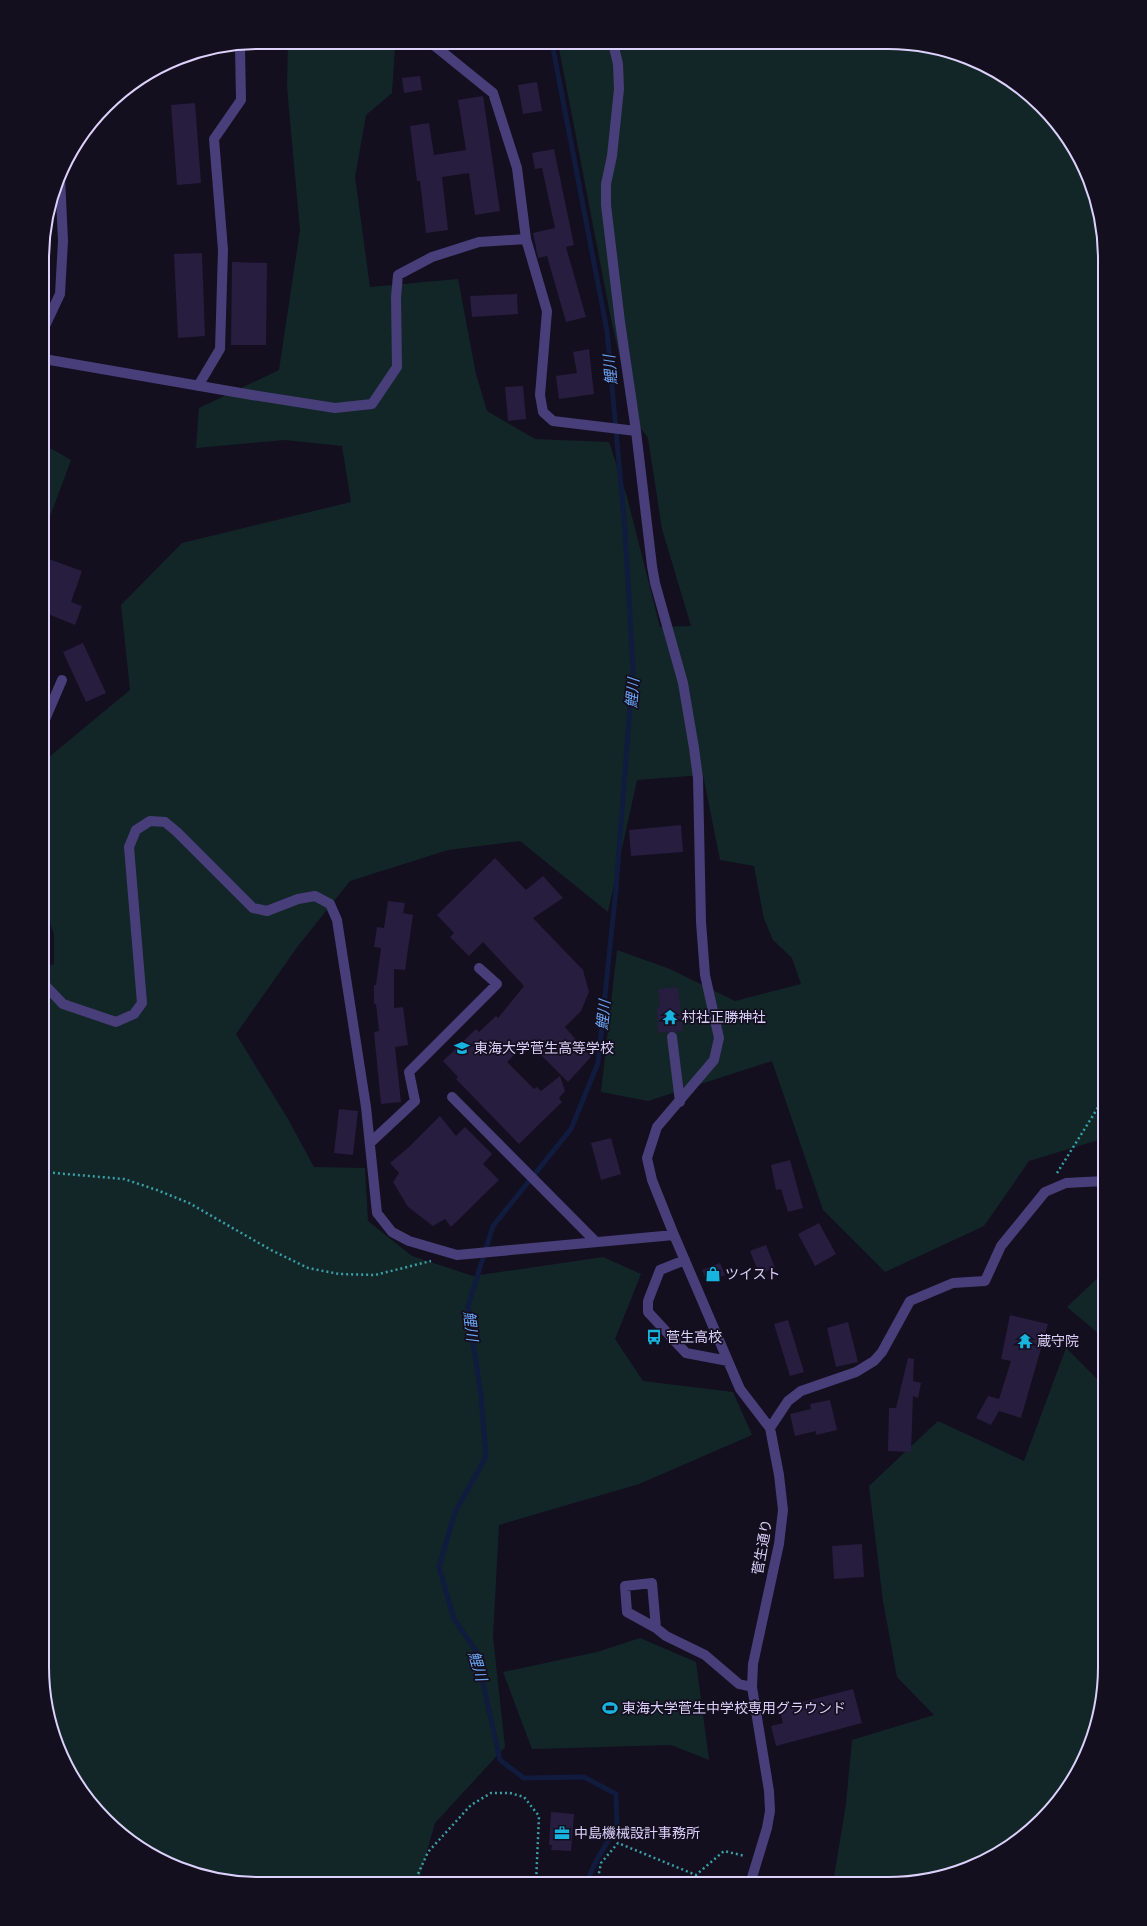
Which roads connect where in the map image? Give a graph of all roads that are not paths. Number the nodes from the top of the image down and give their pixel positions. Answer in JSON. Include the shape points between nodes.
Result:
{"nodes":[{"id":1,"x":438,"y":49,"type":"edge"},
{"id":2,"x":614,"y":49,"type":"edge"},
{"id":3,"x":240,"y":50,"type":"edge"},
{"id":4,"x":61,"y":190,"type":"edge"},
{"id":5,"x":526,"y":239,"type":"junction"},
{"id":6,"x":49,"y":317,"type":"edge"},
{"id":7,"x":49,"y":360,"type":"edge"},
{"id":8,"x":198,"y":386,"type":"junction"},
{"id":9,"x":632,"y":431,"type":"junction"},
{"id":10,"x":62,"y":680,"type":"dead end"},
{"id":11,"x":49,"y":710,"type":"edge"},
{"id":12,"x":479,"y":968,"type":"dead end"},
{"id":13,"x":49,"y":989,"type":"edge"},
{"id":14,"x":672,"y":1037,"type":"dead end"},
{"id":15,"x":452,"y":1097,"type":"dead end"},
{"id":16,"x":680,"y":1102,"type":"junction"},
{"id":17,"x":370,"y":1143,"type":"junction"},
{"id":18,"x":1098,"y":1181,"type":"edge"},
{"id":19,"x":674,"y":1234,"type":"junction"},
{"id":20,"x":596,"y":1242,"type":"junction"},
{"id":21,"x":685,"y":1260,"type":"junction"},
{"id":22,"x":728,"y":1361,"type":"junction"},
{"id":23,"x":770,"y":1428,"type":"junction"},
{"id":24,"x":656,"y":1628,"type":"junction"},
{"id":25,"x":752,"y":1687,"type":"junction"},
{"id":26,"x":752,"y":1877,"type":"edge"}],
"edges":[{"from":1,"to":5,"type":"street","via":[[493,94],[517,168]]},
{"from":2,"to":9,"type":"street","name":"菅生通り","via":[[619,89],[612,156],[606,184],[606,205]]},
{"from":3,"to":8,"type":"street","via":[[241,100],[214,140],[223,250],[220,350]]},
{"from":4,"to":6,"type":"street","via":[[63,241],[60,294]]},
{"from":5,"to":8,"type":"street","via":[[479,242],[432,257],[398,275],[397,367],[372,404],[335,408]]},
{"from":5,"to":9,"type":"street","via":[[547,311],[540,395],[543,412],[553,421]]},
{"from":7,"to":8,"type":"street"},
{"from":9,"to":16,"type":"street","name":"菅生通り","via":[[655,583],[683,683],[694,748],[698,778],[701,922],[705,968],[719,1038],[714,1060]]},
{"from":10,"to":11,"type":"street"},
{"from":12,"to":17,"type":"street","via":[[496,984],[409,1072],[416,1101]]},
{"from":13,"to":17,"type":"street","via":[[63,1004],[116,1022],[134,1014],[142,1003],[129,847],[136,830],[150,821],[165,822],[253,908],[268,911],[298,899],[315,896],[330,904],[337,920]]},
{"from":14,"to":16,"type":"street"},
{"from":15,"to":20,"type":"street"},
{"from":16,"to":19,"type":"street","name":"菅生通り","via":[[657,1127],[646,1158]]},
{"from":17,"to":20,"type":"street","via":[[377,1213],[392,1232],[409,1241],[457,1255]]},
{"from":18,"to":23,"type":"street","via":[[1066,1183],[1045,1192],[1001,1246],[985,1281],[953,1283],[910,1300],[882,1352],[874,1361],[849,1375],[801,1391],[788,1401]]},
{"from":19,"to":20,"type":"street"},
{"from":19,"to":21,"type":"street","name":"菅生通り"},
{"from":21,"to":22,"type":"street","name":"菅生通り"},
{"from":21,"to":22,"type":"street","via":[[660,1270],[648,1301],[648,1312],[686,1353]]},
{"from":22,"to":23,"type":"street","name":"菅生通り","via":[[740,1389]]},
{"from":23,"to":25,"type":"street","name":"菅生通り","via":[[783,1510],[779,1544],[753,1664]]},
{"from":24,"to":24,"type":"street","via":[[627,1612],[625,1586],[652,1583]]},
{"from":24,"to":25,"type":"street","via":[[666,1636],[706,1654],[739,1684]]},
{"from":25,"to":26,"type":"street","name":"菅生通り","via":[[770,1811]]}]}
